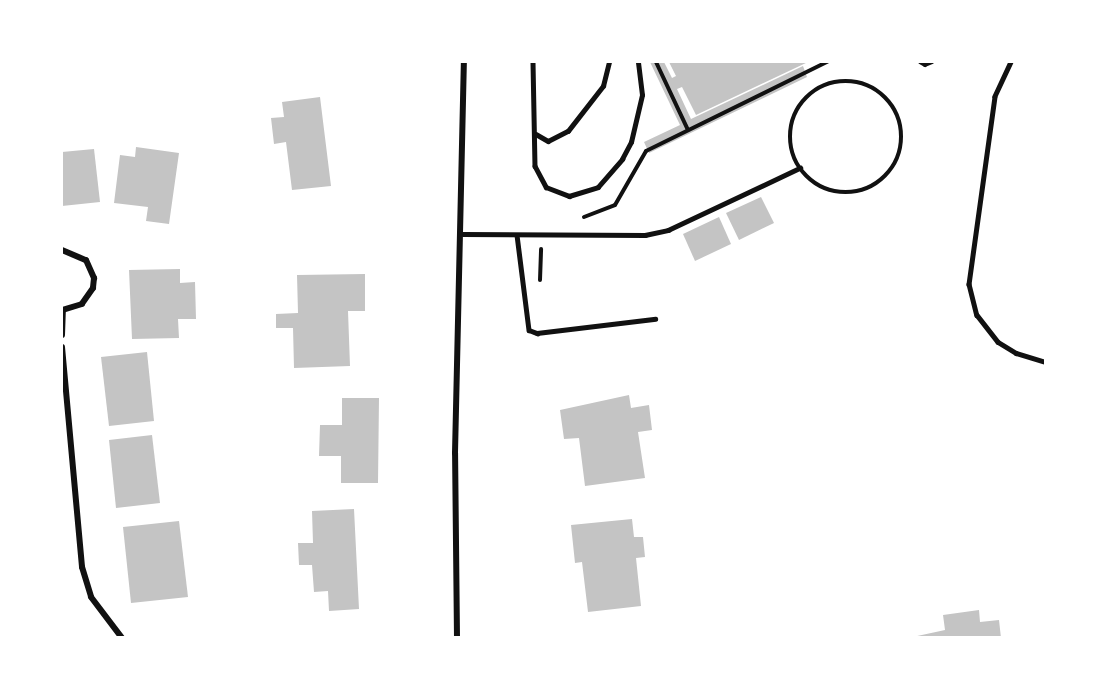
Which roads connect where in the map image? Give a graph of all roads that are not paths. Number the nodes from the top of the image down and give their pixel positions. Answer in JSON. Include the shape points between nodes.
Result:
{"nodes":[{"id":1,"x":464,"y":62,"type":"edge"},
{"id":2,"x":533,"y":62,"type":"edge"},
{"id":3,"x":609,"y":62,"type":"edge"},
{"id":4,"x":638,"y":62,"type":"edge"},
{"id":5,"x":1011,"y":62,"type":"edge"},
{"id":6,"x":534,"y":132,"type":"junction"},
{"id":7,"x":800,"y":168,"type":"junction"},
{"id":8,"x":463,"y":234,"type":"junction"},
{"id":9,"x":517,"y":235,"type":"junction"},
{"id":10,"x":62,"y":250,"type":"edge"},
{"id":11,"x":62,"y":310,"type":"edge"},
{"id":12,"x":654,"y":319,"type":"dead end"},
{"id":13,"x":62,"y":335,"type":"edge"},
{"id":14,"x":62,"y":347,"type":"edge"},
{"id":15,"x":1046,"y":362,"type":"edge"},
{"id":16,"x":122,"y":638,"type":"edge"},
{"id":17,"x":457,"y":638,"type":"edge"}],
"edges":[{"from":1,"to":8,"type":"street"},
{"from":2,"to":6,"type":"lane"},
{"from":3,"to":6,"type":"lane","via":[[603,86],[568,131],[548,141]]},
{"from":4,"to":6,"type":"lane","via":[[642,95],[631,142],[611,176],[598,187],[569,195],[546,187],[535,166]]},
{"from":5,"to":15,"type":"lane","via":[[995,97],[969,285],[977,315],[998,342],[1016,353]]},
{"from":7,"to":7,"type":"lane","via":[[816,184],[834,191],[852,193],[870,188],[891,170],[902,145],[896,109],[868,85],[832,83],[815,91],[801,104],[793,120],[790,138]]},
{"from":7,"to":9,"type":"lane","via":[[668,230],[625,237]]},
{"from":8,"to":9,"type":"lane"},
{"from":8,"to":17,"type":"street","via":[[455,453]]},
{"from":9,"to":12,"type":"lane","via":[[529,330],[537,333]]},
{"from":10,"to":11,"type":"street","via":[[86,260],[94,278],[89,297],[73,309]]},
{"from":11,"to":13,"type":"street"},
{"from":14,"to":16,"type":"street","via":[[82,567],[91,597]]}]}
